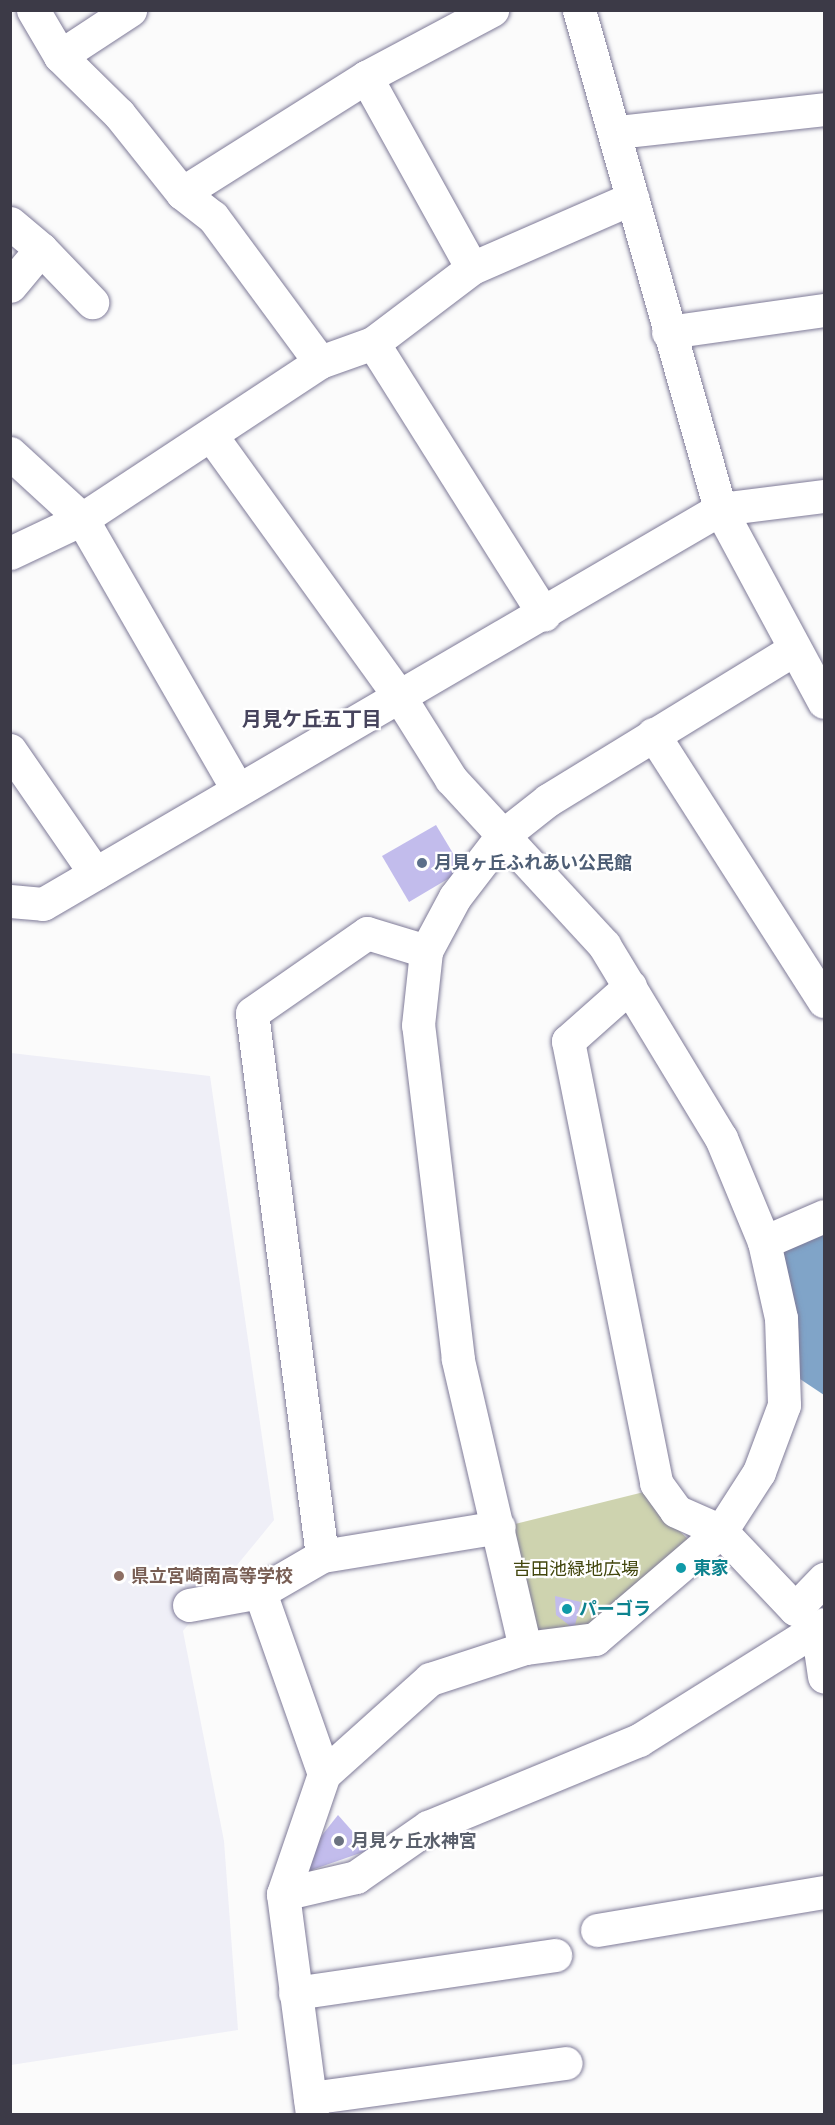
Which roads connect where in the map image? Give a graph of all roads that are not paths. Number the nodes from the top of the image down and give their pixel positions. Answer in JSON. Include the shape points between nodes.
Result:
{"nodes":[{"id":1,"x":33,"y":10,"type":"edge"},
{"id":2,"x":130,"y":10,"type":"edge"},
{"id":3,"x":492,"y":10,"type":"edge"},
{"id":4,"x":579,"y":10,"type":"edge"},
{"id":5,"x":60,"y":56,"type":"junction"},
{"id":6,"x":366,"y":77,"type":"junction"},
{"id":7,"x":825,"y":109,"type":"edge"},
{"id":8,"x":617,"y":132,"type":"junction"},
{"id":9,"x":182,"y":193,"type":"junction"},
{"id":10,"x":632,"y":198,"type":"junction"},
{"id":11,"x":10,"y":223,"type":"edge"},
{"id":12,"x":41,"y":249,"type":"junction"},
{"id":13,"x":472,"y":268,"type":"junction"},
{"id":14,"x":10,"y":286,"type":"edge"},
{"id":15,"x":92,"y":302,"type":"dead end"},
{"id":16,"x":825,"y":310,"type":"edge"},
{"id":17,"x":668,"y":332,"type":"junction"},
{"id":18,"x":373,"y":343,"type":"junction"},
{"id":19,"x":320,"y":362,"type":"junction"},
{"id":20,"x":213,"y":438,"type":"junction"},
{"id":21,"x":10,"y":453,"type":"edge"},
{"id":22,"x":825,"y":496,"type":"edge"},
{"id":23,"x":720,"y":509,"type":"junction"},
{"id":24,"x":82,"y":519,"type":"junction"},
{"id":25,"x":10,"y":554,"type":"edge"},
{"id":26,"x":544,"y":615,"type":"junction"},
{"id":27,"x":794,"y":649,"type":"junction"},
{"id":28,"x":821,"y":692,"type":"edge"},
{"id":29,"x":399,"y":696,"type":"junction"},
{"id":30,"x":653,"y":734,"type":"junction"},
{"id":31,"x":10,"y":750,"type":"edge"},
{"id":32,"x":236,"y":787,"type":"junction"},
{"id":33,"x":501,"y":837,"type":"junction"},
{"id":34,"x":95,"y":873,"type":"junction"},
{"id":35,"x":10,"y":900,"type":"edge"},
{"id":36,"x":426,"y":951,"type":"junction"},
{"id":37,"x":630,"y":986,"type":"junction"},
{"id":38,"x":825,"y":1001,"type":"edge"},
{"id":39,"x":825,"y":1216,"type":"edge"},
{"id":40,"x":764,"y":1242,"type":"junction"},
{"id":41,"x":499,"y":1527,"type":"junction"},
{"id":42,"x":721,"y":1531,"type":"junction"},
{"id":43,"x":322,"y":1556,"type":"junction"},
{"id":44,"x":825,"y":1579,"type":"edge"},
{"id":45,"x":260,"y":1592,"type":"junction"},
{"id":46,"x":189,"y":1605,"type":"dead end"},
{"id":47,"x":821,"y":1626,"type":"edge"},
{"id":48,"x":525,"y":1648,"type":"junction"},
{"id":49,"x":825,"y":1676,"type":"edge"},
{"id":50,"x":324,"y":1774,"type":"junction"},
{"id":51,"x":362,"y":1861,"type":"dead end"},
{"id":52,"x":284,"y":1888,"type":"junction"},
{"id":53,"x":825,"y":1892,"type":"edge"},
{"id":54,"x":597,"y":1930,"type":"dead end"},
{"id":55,"x":555,"y":1954,"type":"dead end"},
{"id":56,"x":296,"y":1993,"type":"junction"},
{"id":57,"x":566,"y":2063,"type":"dead end"},
{"id":58,"x":311,"y":2106,"type":"edge"}],
"edges":[{"from":1,"to":5,"type":"street"},
{"from":2,"to":5,"type":"street"},
{"from":3,"to":6,"type":"street"},
{"from":4,"to":8,"type":"street"},
{"from":5,"to":9,"type":"street","via":[[119,114]]},
{"from":6,"to":9,"type":"street"},
{"from":6,"to":13,"type":"street"},
{"from":7,"to":8,"type":"street"},
{"from":8,"to":10,"type":"street"},
{"from":9,"to":19,"type":"street","via":[[213,217]]},
{"from":10,"to":13,"type":"street"},
{"from":10,"to":17,"type":"street"},
{"from":11,"to":12,"type":"street"},
{"from":12,"to":14,"type":"street"},
{"from":12,"to":15,"type":"street"},
{"from":13,"to":18,"type":"street"},
{"from":16,"to":17,"type":"street"},
{"from":17,"to":23,"type":"street"},
{"from":18,"to":19,"type":"street"},
{"from":18,"to":26,"type":"street"},
{"from":19,"to":20,"type":"street"},
{"from":20,"to":24,"type":"street"},
{"from":20,"to":29,"type":"street"},
{"from":21,"to":24,"type":"street"},
{"from":22,"to":23,"type":"street"},
{"from":23,"to":26,"type":"street"},
{"from":23,"to":27,"type":"street"},
{"from":24,"to":25,"type":"street"},
{"from":24,"to":32,"type":"street"},
{"from":26,"to":29,"type":"street"},
{"from":27,"to":28,"type":"street"},
{"from":27,"to":30,"type":"street"},
{"from":29,"to":32,"type":"street"},
{"from":29,"to":33,"type":"street","via":[[451,779]]},
{"from":30,"to":33,"type":"street"},
{"from":30,"to":38,"type":"street"},
{"from":31,"to":34,"type":"street"},
{"from":32,"to":34,"type":"street"},
{"from":33,"to":36,"type":"street","via":[[455,897]]},
{"from":33,"to":37,"type":"street","via":[[604,945]]},
{"from":34,"to":35,"type":"street","via":[[43,904]]},
{"from":36,"to":41,"type":"street","via":[[418,1025],[458,1359]]},
{"from":36,"to":43,"type":"street","via":[[367,933],[252,1013]]},
{"from":37,"to":40,"type":"street","via":[[721,1138]]},
{"from":37,"to":42,"type":"street","via":[[568,1041],[656,1483],[676,1511]]},
{"from":39,"to":40,"type":"street"},
{"from":40,"to":42,"type":"street","via":[[782,1318],[784,1405],[759,1472]]},
{"from":41,"to":43,"type":"street"},
{"from":41,"to":48,"type":"street","via":[[510,1605]]},
{"from":42,"to":44,"type":"street","via":[[795,1609]]},
{"from":42,"to":48,"type":"street","via":[[595,1639]]},
{"from":43,"to":45,"type":"street"},
{"from":45,"to":46,"type":"street"},
{"from":45,"to":50,"type":"street"},
{"from":47,"to":49,"type":"street"},
{"from":47,"to":52,"type":"street","via":[[639,1740],[428,1827],[356,1877]]},
{"from":48,"to":50,"type":"street","via":[[430,1679]]},
{"from":50,"to":52,"type":"street"},
{"from":51,"to":52,"type":"street"},
{"from":52,"to":56,"type":"street"},
{"from":53,"to":54,"type":"street"},
{"from":55,"to":56,"type":"street"},
{"from":56,"to":58,"type":"street"},
{"from":57,"to":58,"type":"street"}]}
